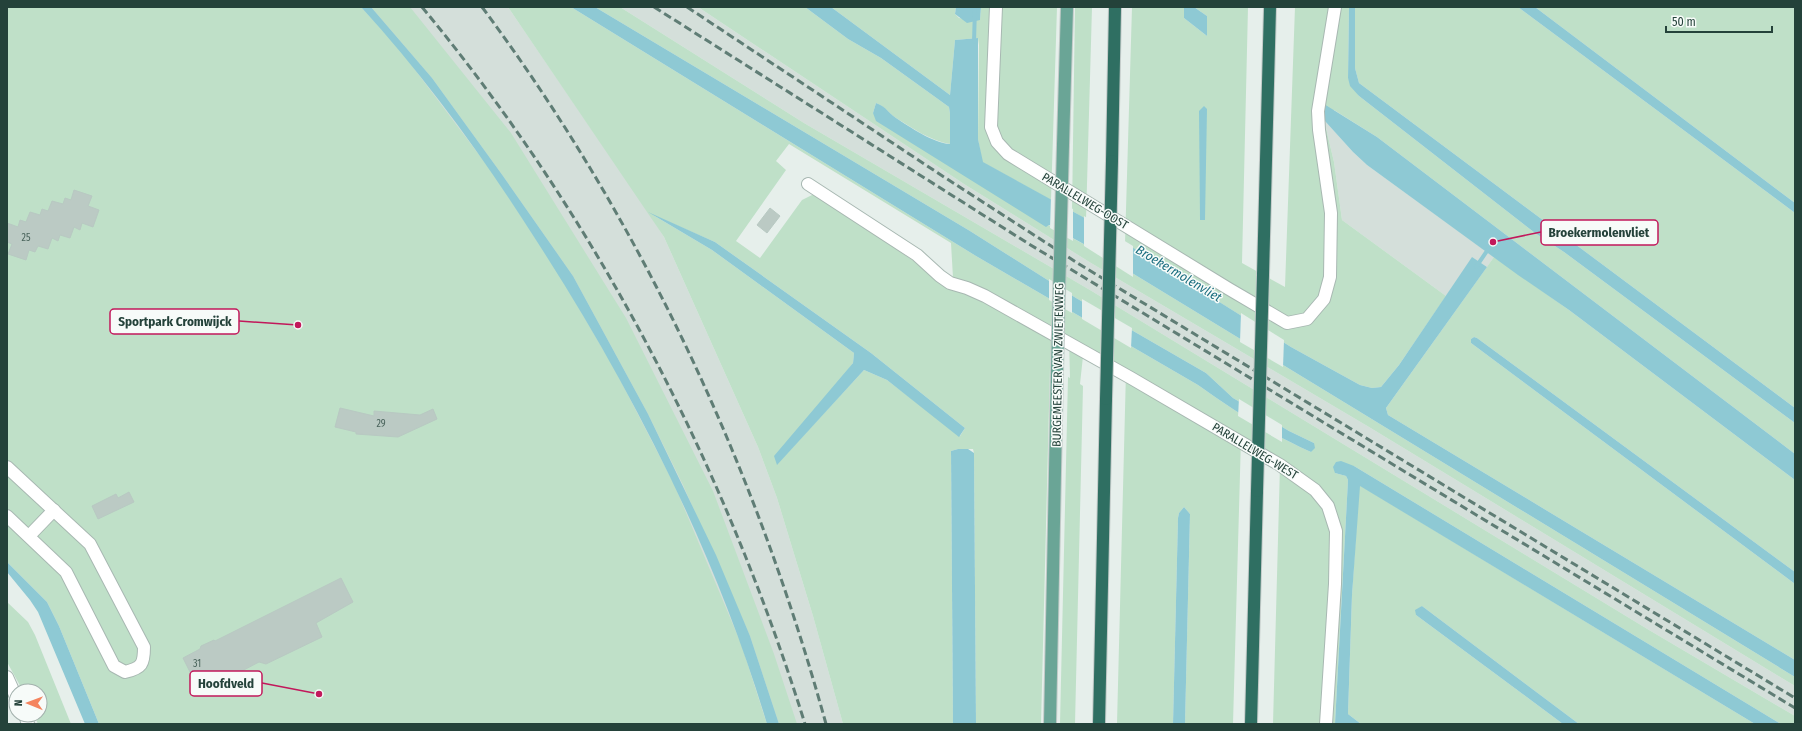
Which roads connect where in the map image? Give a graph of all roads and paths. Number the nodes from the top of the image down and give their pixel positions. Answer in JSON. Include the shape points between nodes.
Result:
{"nodes":[{"id":1,"x":996,"y":7,"type":"edge"},
{"id":2,"x":1067,"y":7,"type":"edge"},
{"id":3,"x":1115,"y":7,"type":"edge"},
{"id":4,"x":1270,"y":7,"type":"edge"},
{"id":5,"x":1335,"y":7,"type":"edge"},
{"id":6,"x":808,"y":184,"type":"dead end"},
{"id":7,"x":7,"y":467,"type":"edge"},
{"id":8,"x":54,"y":510,"type":"junction"},
{"id":9,"x":7,"y":516,"type":"edge"},
{"id":10,"x":28,"y":536,"type":"junction"},
{"id":11,"x":1050,"y":724,"type":"edge"},
{"id":12,"x":1099,"y":724,"type":"edge"},
{"id":13,"x":1251,"y":724,"type":"edge"},
{"id":14,"x":1326,"y":724,"type":"edge"}],
"edges":[{"from":1,"to":5,"type":"street","name":"PARALLELWEG-OOST","via":[[991,127],[997,142],[1008,154],[1287,323],[1302,321],[1313,315],[1324,299],[1330,277],[1331,213],[1318,111]]},
{"from":2,"to":11,"type":"main road","name":"BURGEMEESTER VAN ZWIETENWEG","bridge":true},
{"from":3,"to":12,"type":"highway","bridge":true},
{"from":4,"to":13,"type":"highway","bridge":true},
{"from":6,"to":14,"type":"street","name":"PARALLELWEG-WEST","via":[[917,255],[950,283],[985,296],[1132,378],[1280,465],[1315,490],[1328,506],[1336,531]]},
{"from":7,"to":8,"type":"street"},
{"from":8,"to":10,"type":"street"},
{"from":8,"to":10,"type":"street","via":[[90,544],[144,647],[144,660],[137,669],[125,672],[114,666],[66,572]]},
{"from":9,"to":10,"type":"street"}]}
